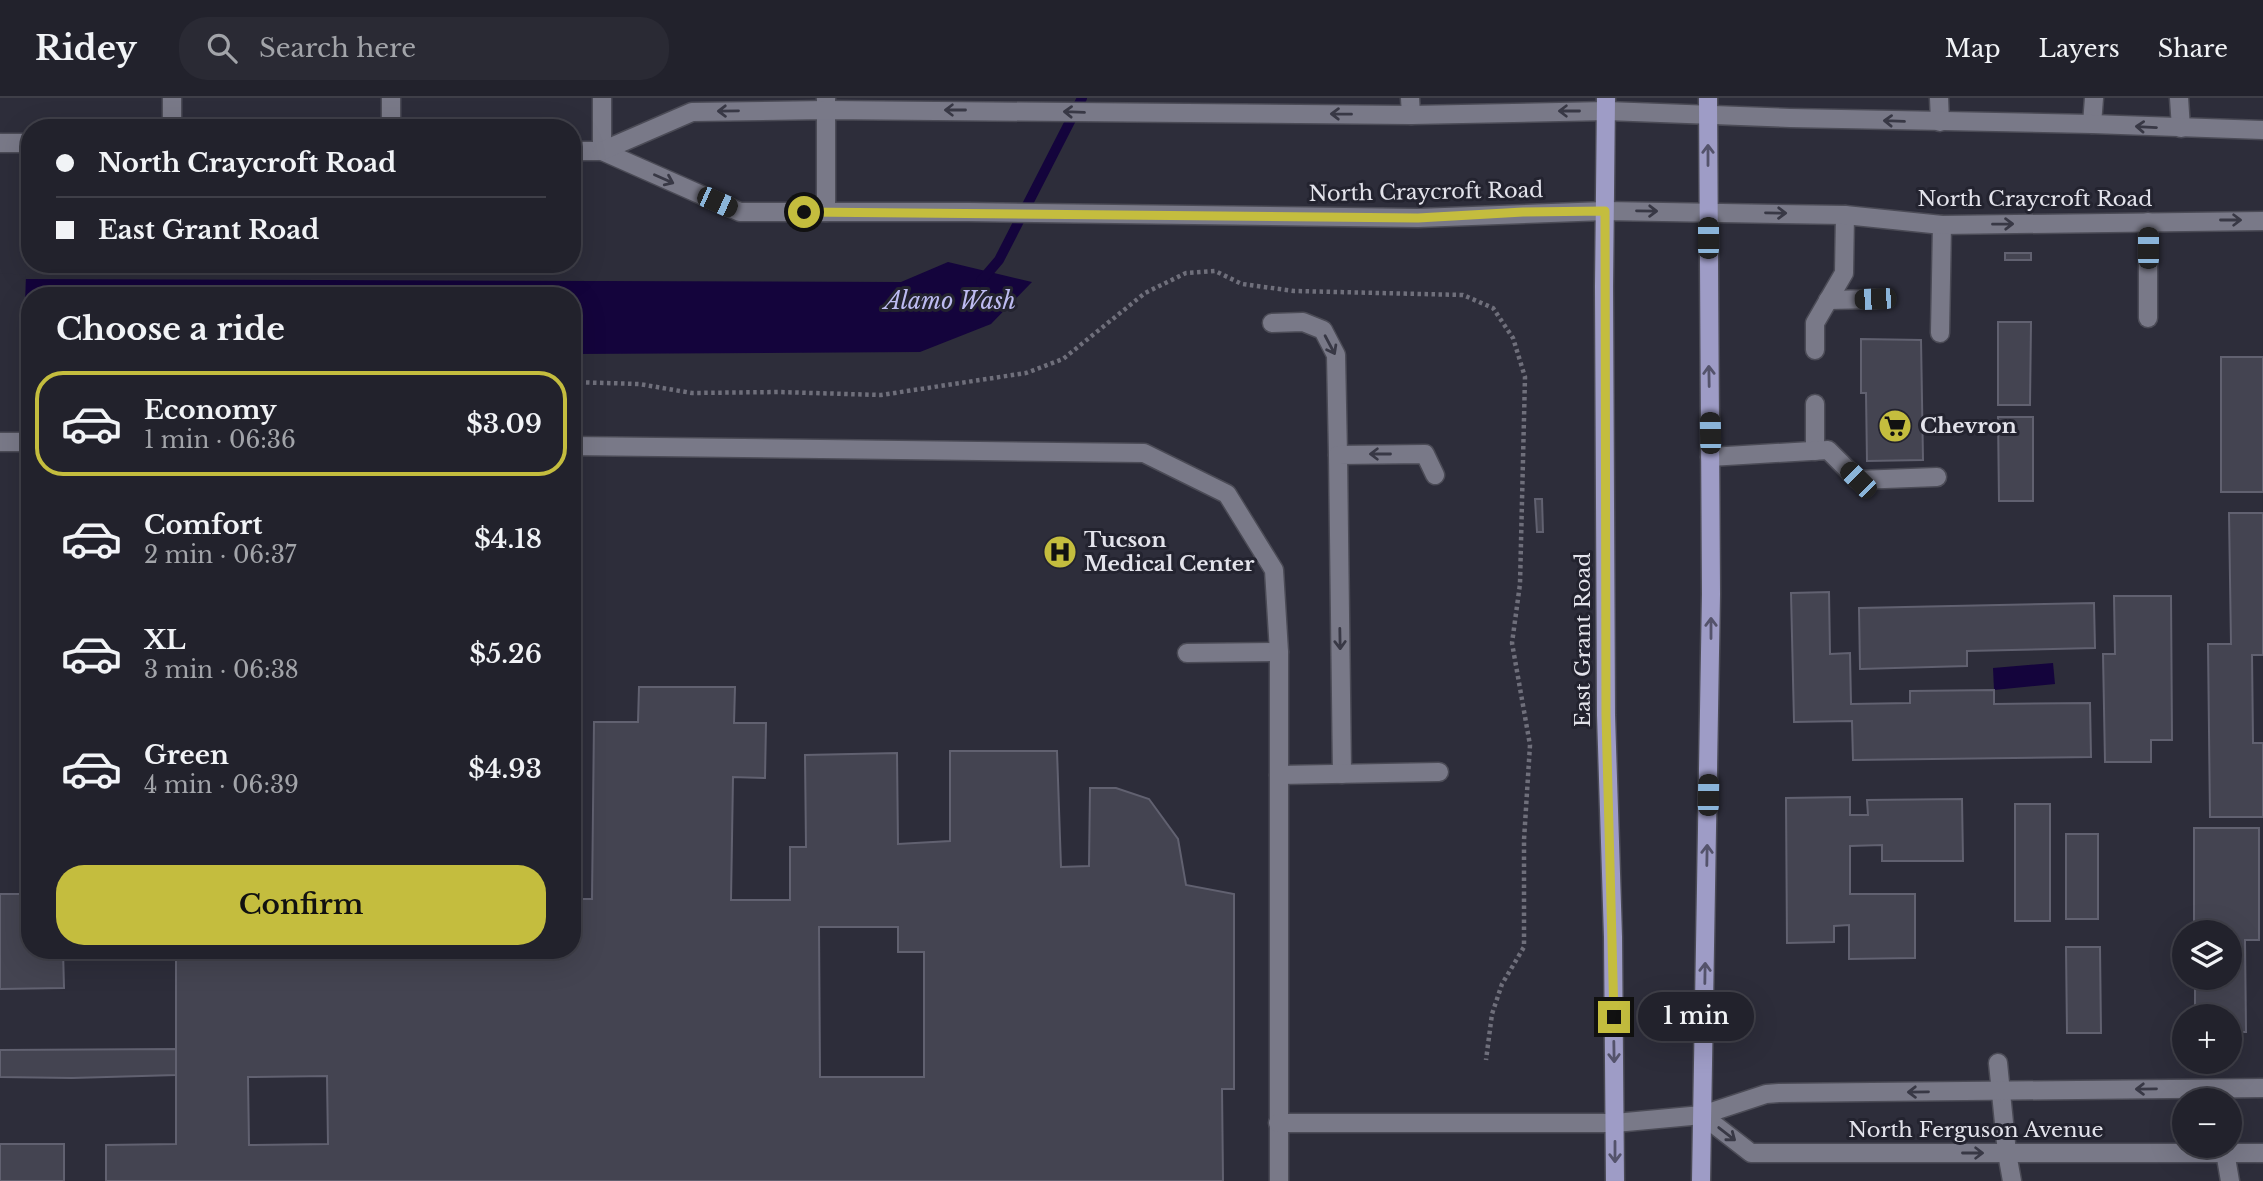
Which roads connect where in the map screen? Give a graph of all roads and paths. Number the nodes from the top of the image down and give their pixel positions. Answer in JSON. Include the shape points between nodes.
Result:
{"nodes":[{"id":1,"x":172,"y":98,"type":"edge"},
{"id":2,"x":391,"y":98,"type":"edge"},
{"id":3,"x":602,"y":98,"type":"edge"},
{"id":4,"x":1939,"y":98,"type":"edge"},
{"id":5,"x":2094,"y":98,"type":"edge"},
{"id":6,"x":2179,"y":98,"type":"edge"},
{"id":7,"x":826,"y":104,"type":"edge"},
{"id":8,"x":1606,"y":104,"type":"edge"},
{"id":9,"x":1184,"y":105,"type":"edge"},
{"id":10,"x":1021,"y":106,"type":"edge"},
{"id":11,"x":1410,"y":106,"type":"edge"},
{"id":12,"x":1708,"y":106,"type":"edge"},
{"id":13,"x":172,"y":119,"type":"edge"},
{"id":14,"x":391,"y":119,"type":"edge"},
{"id":15,"x":1940,"y":122,"type":"junction"},
{"id":16,"x":2092,"y":124,"type":"junction"},
{"id":17,"x":2181,"y":128,"type":"junction"},
{"id":18,"x":2263,"y":130,"type":"edge"},
{"id":19,"x":0,"y":143,"type":"edge"},
{"id":20,"x":21,"y":143,"type":"edge"},
{"id":21,"x":581,"y":150,"type":"edge"},
{"id":22,"x":602,"y":151,"type":"junction"},
{"id":23,"x":1605,"y":211,"type":"junction"},
{"id":24,"x":826,"y":212,"type":"junction"},
{"id":25,"x":1708,"y":212,"type":"junction"},
{"id":26,"x":1845,"y":215,"type":"junction"},
{"id":27,"x":2263,"y":220,"type":"edge"},
{"id":28,"x":2148,"y":222,"type":"junction"},
{"id":29,"x":1942,"y":225,"type":"junction"},
{"id":30,"x":1922,"y":297,"type":"dead end"},
{"id":31,"x":1941,"y":297,"type":"junction"},
{"id":32,"x":1875,"y":299,"type":"dead end"},
{"id":33,"x":1828,"y":300,"type":"junction"},
{"id":34,"x":2148,"y":318,"type":"dead end"},
{"id":35,"x":1272,"y":323,"type":"dead end"},
{"id":36,"x":1940,"y":333,"type":"dead end"},
{"id":37,"x":1815,"y":350,"type":"dead end"},
{"id":38,"x":1815,"y":404,"type":"dead end"},
{"id":39,"x":0,"y":442,"type":"edge"},
{"id":40,"x":21,"y":442,"type":"edge"},
{"id":41,"x":581,"y":446,"type":"edge"},
{"id":42,"x":1815,"y":451,"type":"junction"},
{"id":43,"x":1338,"y":455,"type":"junction"},
{"id":44,"x":1710,"y":457,"type":"junction"},
{"id":45,"x":1435,"y":475,"type":"dead end"},
{"id":46,"x":1937,"y":477,"type":"dead end"},
{"id":47,"x":1279,"y":652,"type":"junction"},
{"id":48,"x":1187,"y":653,"type":"dead end"},
{"id":49,"x":1439,"y":772,"type":"dead end"},
{"id":50,"x":1342,"y":774,"type":"junction"},
{"id":51,"x":1279,"y":775,"type":"junction"},
{"id":52,"x":1998,"y":1063,"type":"dead end"},
{"id":53,"x":2263,"y":1088,"type":"edge"},
{"id":54,"x":2001,"y":1091,"type":"junction"},
{"id":55,"x":2242,"y":1091,"type":"edge"},
{"id":56,"x":2172,"y":1094,"type":"edge"},
{"id":57,"x":1702,"y":1115,"type":"junction"},
{"id":58,"x":1278,"y":1123,"type":"junction"},
{"id":59,"x":1615,"y":1123,"type":"junction"},
{"id":60,"x":2172,"y":1151,"type":"edge"},
{"id":61,"x":2242,"y":1151,"type":"edge"},
{"id":62,"x":2007,"y":1153,"type":"junction"},
{"id":63,"x":2263,"y":1153,"type":"edge"},
{"id":64,"x":2226,"y":1158,"type":"edge"},
{"id":65,"x":1279,"y":1181,"type":"edge"},
{"id":66,"x":1615,"y":1181,"type":"edge"},
{"id":67,"x":1701,"y":1181,"type":"edge"},
{"id":68,"x":2012,"y":1181,"type":"edge"},
{"id":69,"x":2230,"y":1181,"type":"edge"}],
"edges":[{"from":1,"to":13,"type":"main road"},
{"from":2,"to":14,"type":"main road"},
{"from":3,"to":22,"type":"main road"},
{"from":4,"to":15,"type":"main road"},
{"from":5,"to":16,"type":"main road"},
{"from":6,"to":17,"type":"main road"},
{"from":10,"to":7,"type":"main road","name":"North Craycroft Road","one_way":true},
{"from":7,"to":22,"type":"main road","name":"North Craycroft Road","one_way":true,"via":[[692,112]]},
{"from":7,"to":24,"type":"main road"},
{"from":8,"to":11,"type":"main road","name":"North Craycroft Road","one_way":true},
{"from":8,"to":12,"type":"main road","name":"North Craycroft Road"},
{"from":8,"to":23,"type":"main road","name":"East Grant Road"},
{"from":9,"to":10,"type":"main road","name":"North Craycroft Road","one_way":true,"via":[[1124,114]]},
{"from":11,"to":9,"type":"main road","name":"North Craycroft Road","one_way":true},
{"from":15,"to":12,"type":"main road","name":"North Craycroft Road","one_way":true},
{"from":25,"to":12,"type":"main road","one_way":true},
{"from":15,"to":16,"type":"main road","name":"North Craycroft Road"},
{"from":17,"to":16,"type":"main road","name":"North Craycroft Road","one_way":true},
{"from":17,"to":18,"type":"main road","name":"North Craycroft Road"},
{"from":19,"to":20,"type":"main road"},
{"from":21,"to":22,"type":"main road","name":"North Craycroft Road"},
{"from":22,"to":24,"type":"main road","name":"North Craycroft Road","one_way":true,"via":[[740,212]]},
{"from":23,"to":24,"type":"main road","name":"North Craycroft Road","via":[[1418,218]]},
{"from":23,"to":25,"type":"main road","name":"North Craycroft Road","one_way":true},
{"from":23,"to":59,"type":"main road","name":"East Grant Road","one_way":true,"via":[[1606,715]]},
{"from":25,"to":26,"type":"main road","name":"North Craycroft Road","one_way":true},
{"from":44,"to":25,"type":"main road","one_way":true},
{"from":26,"to":29,"type":"main road","name":"North Craycroft Road"},
{"from":26,"to":33,"type":"main road","via":[[1844,273]]},
{"from":28,"to":27,"type":"main road","name":"North Craycroft Road","one_way":true},
{"from":29,"to":28,"type":"main road","name":"North Craycroft Road","one_way":true},
{"from":28,"to":34,"type":"main road"},
{"from":29,"to":31,"type":"main road"},
{"from":30,"to":31,"type":"main road"},
{"from":31,"to":36,"type":"main road"},
{"from":32,"to":33,"type":"main road"},
{"from":33,"to":37,"type":"main road","via":[[1815,323]]},
{"from":35,"to":43,"type":"main road","one_way":true,"via":[[1303,322],[1323,330],[1336,355]]},
{"from":38,"to":42,"type":"main road"},
{"from":39,"to":40,"type":"main road"},
{"from":41,"to":47,"type":"main road","via":[[1144,453],[1227,494],[1274,570]]},
{"from":42,"to":44,"type":"main road"},
{"from":42,"to":46,"type":"main road","via":[[1828,450],[1858,480]]},
{"from":45,"to":43,"type":"main road","one_way":true,"via":[[1425,454]]},
{"from":43,"to":50,"type":"main road","one_way":true},
{"from":57,"to":44,"type":"main road","one_way":true},
{"from":47,"to":48,"type":"main road"},
{"from":47,"to":51,"type":"main road"},
{"from":49,"to":50,"type":"main road"},
{"from":50,"to":51,"type":"main road"},
{"from":51,"to":58,"type":"main road"},
{"from":52,"to":54,"type":"main road"},
{"from":53,"to":55,"type":"main road","name":"North Ferguson Avenue"},
{"from":56,"to":54,"type":"main road","name":"North Ferguson Avenue","one_way":true},
{"from":54,"to":57,"type":"main road","name":"North Ferguson Avenue","one_way":true,"via":[[1766,1094]]},
{"from":54,"to":62,"type":"main road"},
{"from":57,"to":59,"type":"main road","name":"North Ferguson Avenue"},
{"from":57,"to":62,"type":"main road","name":"North Ferguson Avenue","one_way":true,"via":[[1751,1153]]},
{"from":57,"to":67,"type":"main road"},
{"from":58,"to":59,"type":"main road","name":"North Ferguson Avenue"},
{"from":58,"to":65,"type":"main road"},
{"from":59,"to":66,"type":"main road","name":"East Grant Road","one_way":true},
{"from":60,"to":62,"type":"main road","name":"North Ferguson Avenue"},
{"from":61,"to":63,"type":"main road","name":"North Ferguson Avenue"},
{"from":62,"to":68,"type":"main road"},
{"from":64,"to":69,"type":"main road"}]}
